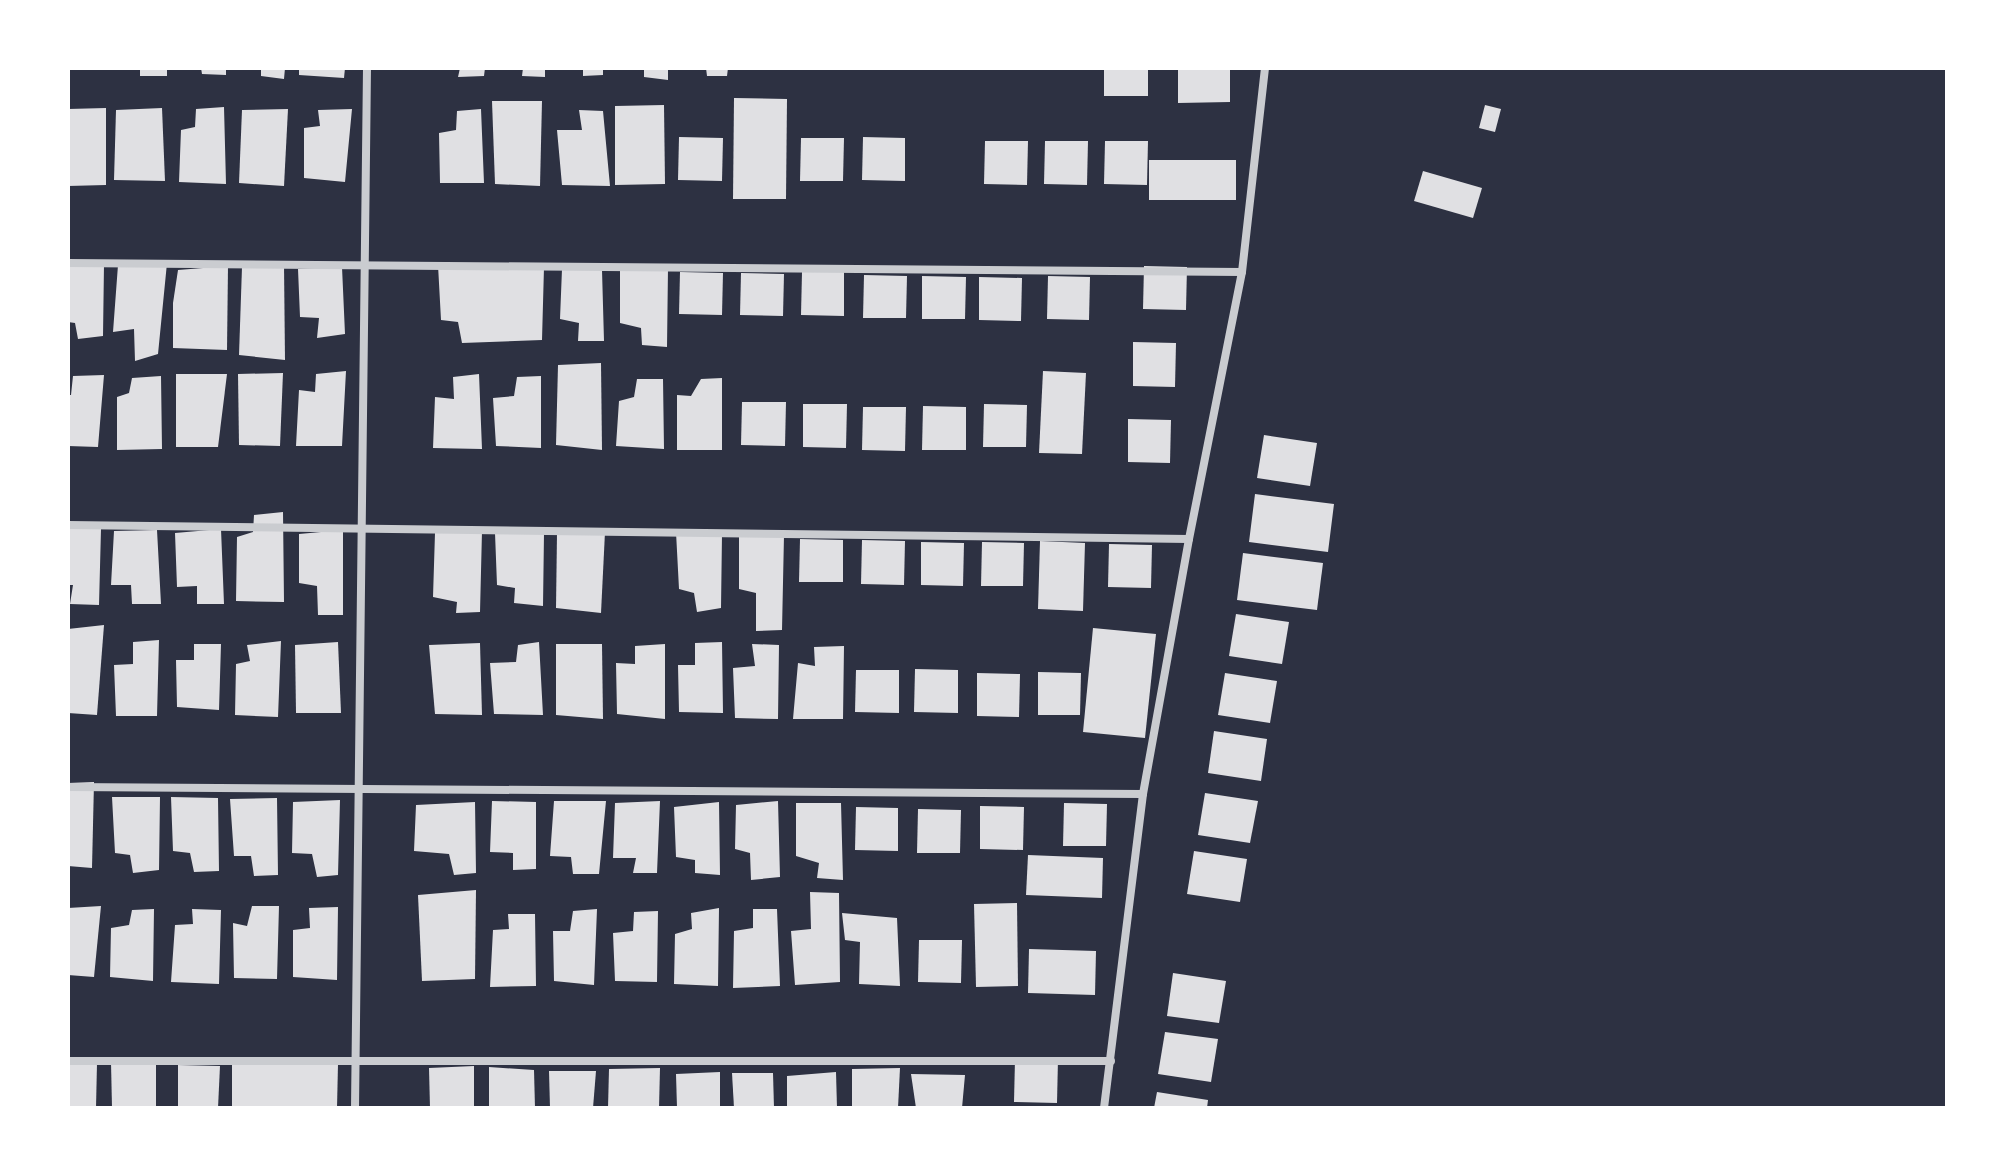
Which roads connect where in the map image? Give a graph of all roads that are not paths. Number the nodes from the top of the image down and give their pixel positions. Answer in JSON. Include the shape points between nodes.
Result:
{"nodes":[{"id":1,"x":367,"y":68,"type":"edge"},
{"id":2,"x":1265,"y":68,"type":"edge"},
{"id":3,"x":68,"y":263,"type":"edge"},
{"id":4,"x":364,"y":265,"type":"junction"},
{"id":5,"x":1242,"y":272,"type":"junction"},
{"id":6,"x":68,"y":525,"type":"edge"},
{"id":7,"x":361,"y":529,"type":"junction"},
{"id":8,"x":1189,"y":539,"type":"junction"},
{"id":9,"x":68,"y":787,"type":"edge"},
{"id":10,"x":358,"y":789,"type":"junction"},
{"id":11,"x":1143,"y":794,"type":"junction"},
{"id":12,"x":68,"y":1061,"type":"edge"},
{"id":13,"x":356,"y":1061,"type":"junction"},
{"id":14,"x":1111,"y":1061,"type":"junction"},
{"id":15,"x":355,"y":1108,"type":"edge"},
{"id":16,"x":1104,"y":1108,"type":"edge"}],
"edges":[{"from":1,"to":4,"type":"street"},
{"from":2,"to":5,"type":"street"},
{"from":3,"to":4,"type":"street"},
{"from":4,"to":5,"type":"street"},
{"from":4,"to":7,"type":"street"},
{"from":5,"to":8,"type":"street"},
{"from":6,"to":7,"type":"street"},
{"from":7,"to":8,"type":"street"},
{"from":7,"to":10,"type":"street"},
{"from":8,"to":11,"type":"street"},
{"from":9,"to":10,"type":"street"},
{"from":10,"to":11,"type":"street"},
{"from":10,"to":13,"type":"street"},
{"from":11,"to":14,"type":"street"},
{"from":12,"to":13,"type":"street"},
{"from":13,"to":14,"type":"street"},
{"from":13,"to":15,"type":"street"},
{"from":14,"to":16,"type":"street"}]}
